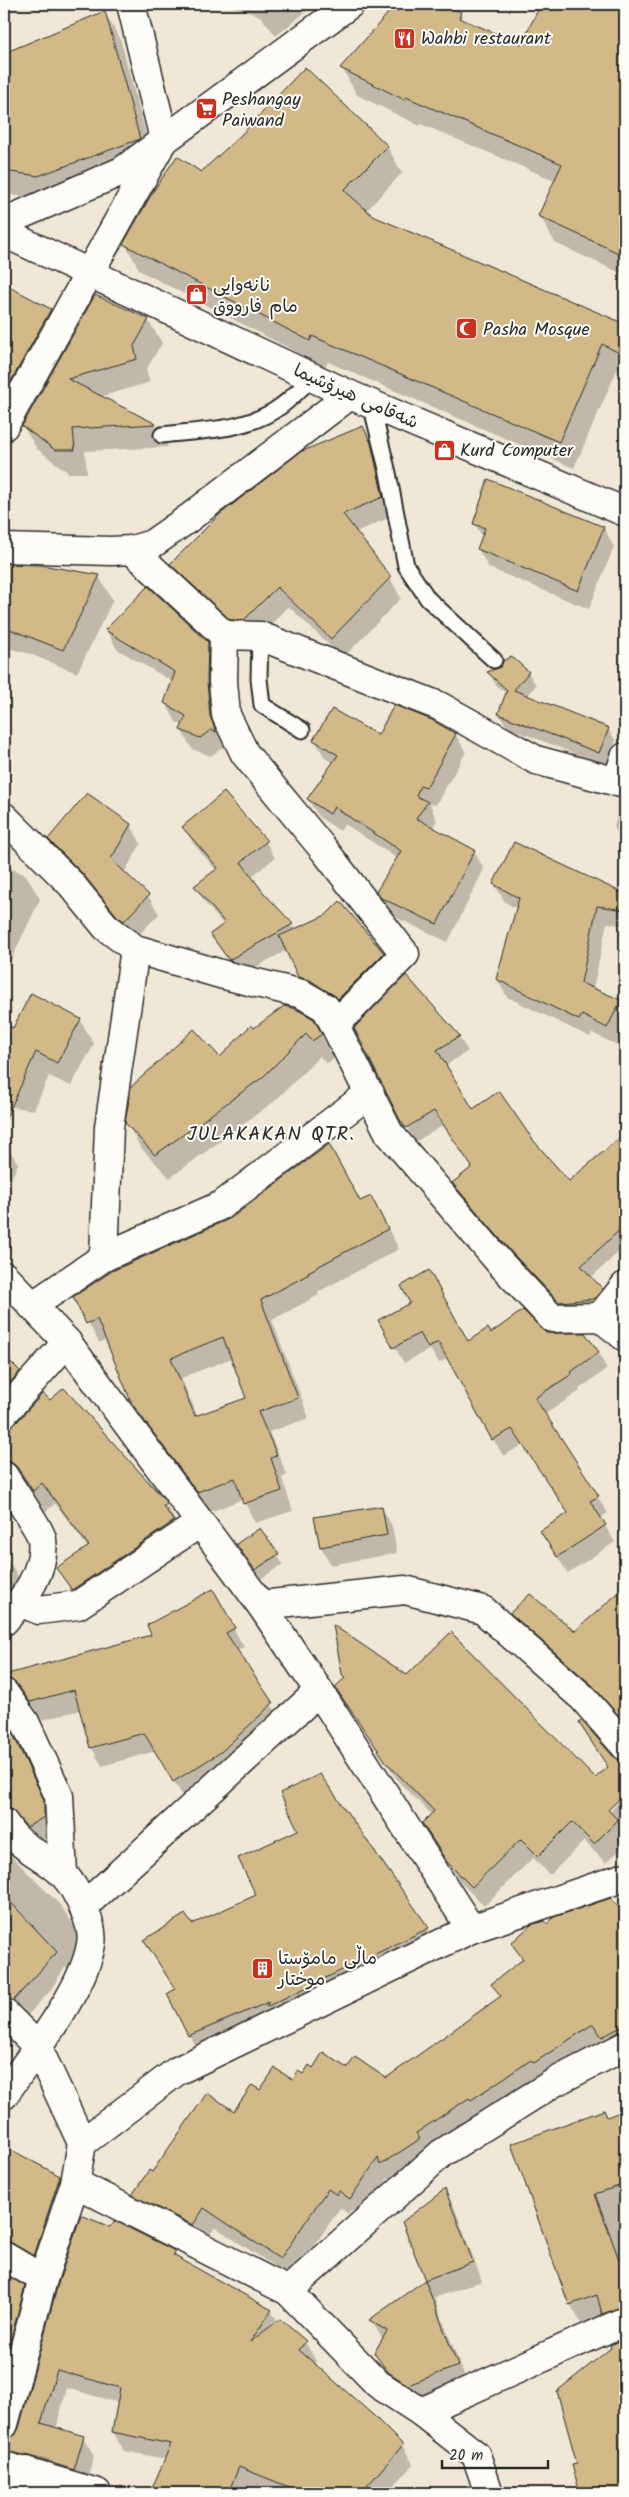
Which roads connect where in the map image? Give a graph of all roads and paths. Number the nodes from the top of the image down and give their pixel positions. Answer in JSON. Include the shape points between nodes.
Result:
{"nodes":[{"id":1,"x":131,"y":4,"type":"edge"},
{"id":2,"x":350,"y":4,"type":"edge"},
{"id":3,"x":164,"y":139,"type":"junction"},
{"id":4,"x":4,"y":222,"type":"edge"},
{"id":5,"x":4,"y":233,"type":"edge"},
{"id":6,"x":89,"y":273,"type":"junction"},
{"id":7,"x":312,"y":378,"type":"junction"},
{"id":8,"x":361,"y":400,"type":"junction"},
{"id":9,"x":4,"y":426,"type":"edge"},
{"id":10,"x":162,"y":435,"type":"dead end"},
{"id":11,"x":625,"y":512,"type":"edge"},
{"id":12,"x":4,"y":548,"type":"edge"},
{"id":13,"x":132,"y":550,"type":"junction"},
{"id":14,"x":224,"y":635,"type":"junction"},
{"id":15,"x":260,"y":636,"type":"junction"},
{"id":16,"x":494,"y":660,"type":"dead end"},
{"id":17,"x":302,"y":730,"type":"dead end"},
{"id":18,"x":623,"y":774,"type":"edge"},
{"id":19,"x":4,"y":817,"type":"edge"},
{"id":20,"x":135,"y":950,"type":"junction"},
{"id":21,"x":336,"y":1024,"type":"junction"},
{"id":22,"x":370,"y":1093,"type":"junction"},
{"id":23,"x":104,"y":1257,"type":"junction"},
{"id":24,"x":4,"y":1276,"type":"edge"},
{"id":25,"x":625,"y":1286,"type":"edge"},
{"id":26,"x":32,"y":1306,"type":"junction"},
{"id":27,"x":600,"y":1317,"type":"junction"},
{"id":28,"x":625,"y":1337,"type":"edge"},
{"id":29,"x":67,"y":1342,"type":"junction"},
{"id":30,"x":4,"y":1413,"type":"edge"},
{"id":31,"x":4,"y":1476,"type":"edge"},
{"id":32,"x":200,"y":1523,"type":"junction"},
{"id":33,"x":261,"y":1605,"type":"junction"},
{"id":34,"x":12,"y":1612,"type":"edge"},
{"id":35,"x":319,"y":1691,"type":"junction"},
{"id":36,"x":4,"y":1693,"type":"edge"},
{"id":37,"x":625,"y":1746,"type":"edge"},
{"id":38,"x":4,"y":1823,"type":"edge"},
{"id":39,"x":64,"y":1874,"type":"junction"},
{"id":40,"x":625,"y":1877,"type":"edge"},
{"id":41,"x":84,"y":1906,"type":"junction"},
{"id":42,"x":471,"y":1929,"type":"junction"},
{"id":43,"x":4,"y":2013,"type":"edge"},
{"id":44,"x":37,"y":2046,"type":"junction"},
{"id":45,"x":625,"y":2046,"type":"edge"},
{"id":46,"x":4,"y":2095,"type":"edge"},
{"id":47,"x":82,"y":2143,"type":"junction"},
{"id":48,"x":75,"y":2183,"type":"junction"},
{"id":49,"x":4,"y":2256,"type":"edge"},
{"id":50,"x":43,"y":2279,"type":"junction"},
{"id":51,"x":288,"y":2291,"type":"junction"},
{"id":52,"x":625,"y":2320,"type":"edge"},
{"id":53,"x":421,"y":2412,"type":"junction"},
{"id":54,"x":4,"y":2424,"type":"edge"},
{"id":55,"x":18,"y":2477,"type":"edge"},
{"id":56,"x":97,"y":2493,"type":"edge"},
{"id":57,"x":489,"y":2493,"type":"edge"}],
"edges":[{"from":1,"to":3,"type":"street"},
{"from":2,"to":3,"type":"street"},
{"from":3,"to":4,"type":"street","via":[[122,171]]},
{"from":3,"to":6,"type":"street"},
{"from":5,"to":6,"type":"street","name":"شەقامی هیرۆشیما"},
{"from":6,"to":7,"type":"street","name":"شەقامی هیرۆشیما"},
{"from":6,"to":9,"type":"street"},
{"from":7,"to":8,"type":"street","name":"شەقامی هیرۆشیما"},
{"from":7,"to":10,"type":"lane","via":[[280,406],[259,419],[227,427]]},
{"from":8,"to":11,"type":"street","name":"شەقامی هیرۆشیما"},
{"from":8,"to":13,"type":"street","via":[[152,544]]},
{"from":8,"to":16,"type":"lane","via":[[388,473],[406,566],[428,599]]},
{"from":12,"to":13,"type":"street"},
{"from":13,"to":14,"type":"street"},
{"from":14,"to":15,"type":"street"},
{"from":14,"to":21,"type":"street","via":[[226,715],[245,754],[405,954]]},
{"from":15,"to":17,"type":"lane","via":[[262,705]]},
{"from":15,"to":18,"type":"street","via":[[439,706],[536,760]]},
{"from":19,"to":20,"type":"street","via":[[71,884],[106,927]]},
{"from":20,"to":21,"type":"street","via":[[302,994],[326,1008]]},
{"from":20,"to":23,"type":"street","via":[[109,1127]]},
{"from":21,"to":22,"type":"street"},
{"from":22,"to":23,"type":"street","via":[[222,1205]]},
{"from":22,"to":27,"type":"street","via":[[389,1133],[501,1264],[552,1318]]},
{"from":23,"to":26,"type":"street"},
{"from":24,"to":26,"type":"street"},
{"from":25,"to":27,"type":"street"},
{"from":26,"to":29,"type":"street"},
{"from":27,"to":28,"type":"street"},
{"from":29,"to":30,"type":"street"},
{"from":29,"to":32,"type":"street"},
{"from":31,"to":34,"type":"street","via":[[42,1538],[40,1568]]},
{"from":32,"to":33,"type":"street"},
{"from":32,"to":34,"type":"street","via":[[78,1605]]},
{"from":33,"to":35,"type":"street"},
{"from":33,"to":37,"type":"street","via":[[405,1590],[483,1610],[583,1698]]},
{"from":35,"to":41,"type":"street"},
{"from":35,"to":42,"type":"street"},
{"from":36,"to":39,"type":"street","via":[[25,1722],[59,1796]]},
{"from":38,"to":39,"type":"street","via":[[12,1837]]},
{"from":39,"to":41,"type":"street"},
{"from":40,"to":42,"type":"street"},
{"from":41,"to":44,"type":"street","via":[[92,1942],[83,1975]]},
{"from":42,"to":47,"type":"street","via":[[177,2071]]},
{"from":43,"to":44,"type":"street"},
{"from":44,"to":46,"type":"street"},
{"from":44,"to":47,"type":"street"},
{"from":45,"to":51,"type":"street","via":[[555,2082],[442,2153]]},
{"from":47,"to":48,"type":"street"},
{"from":48,"to":50,"type":"street"},
{"from":48,"to":51,"type":"street"},
{"from":49,"to":50,"type":"street"},
{"from":50,"to":54,"type":"street"},
{"from":51,"to":53,"type":"street","via":[[378,2384]]},
{"from":52,"to":53,"type":"street"},
{"from":53,"to":57,"type":"street","via":[[476,2455]]},
{"from":55,"to":56,"type":"street"}]}
